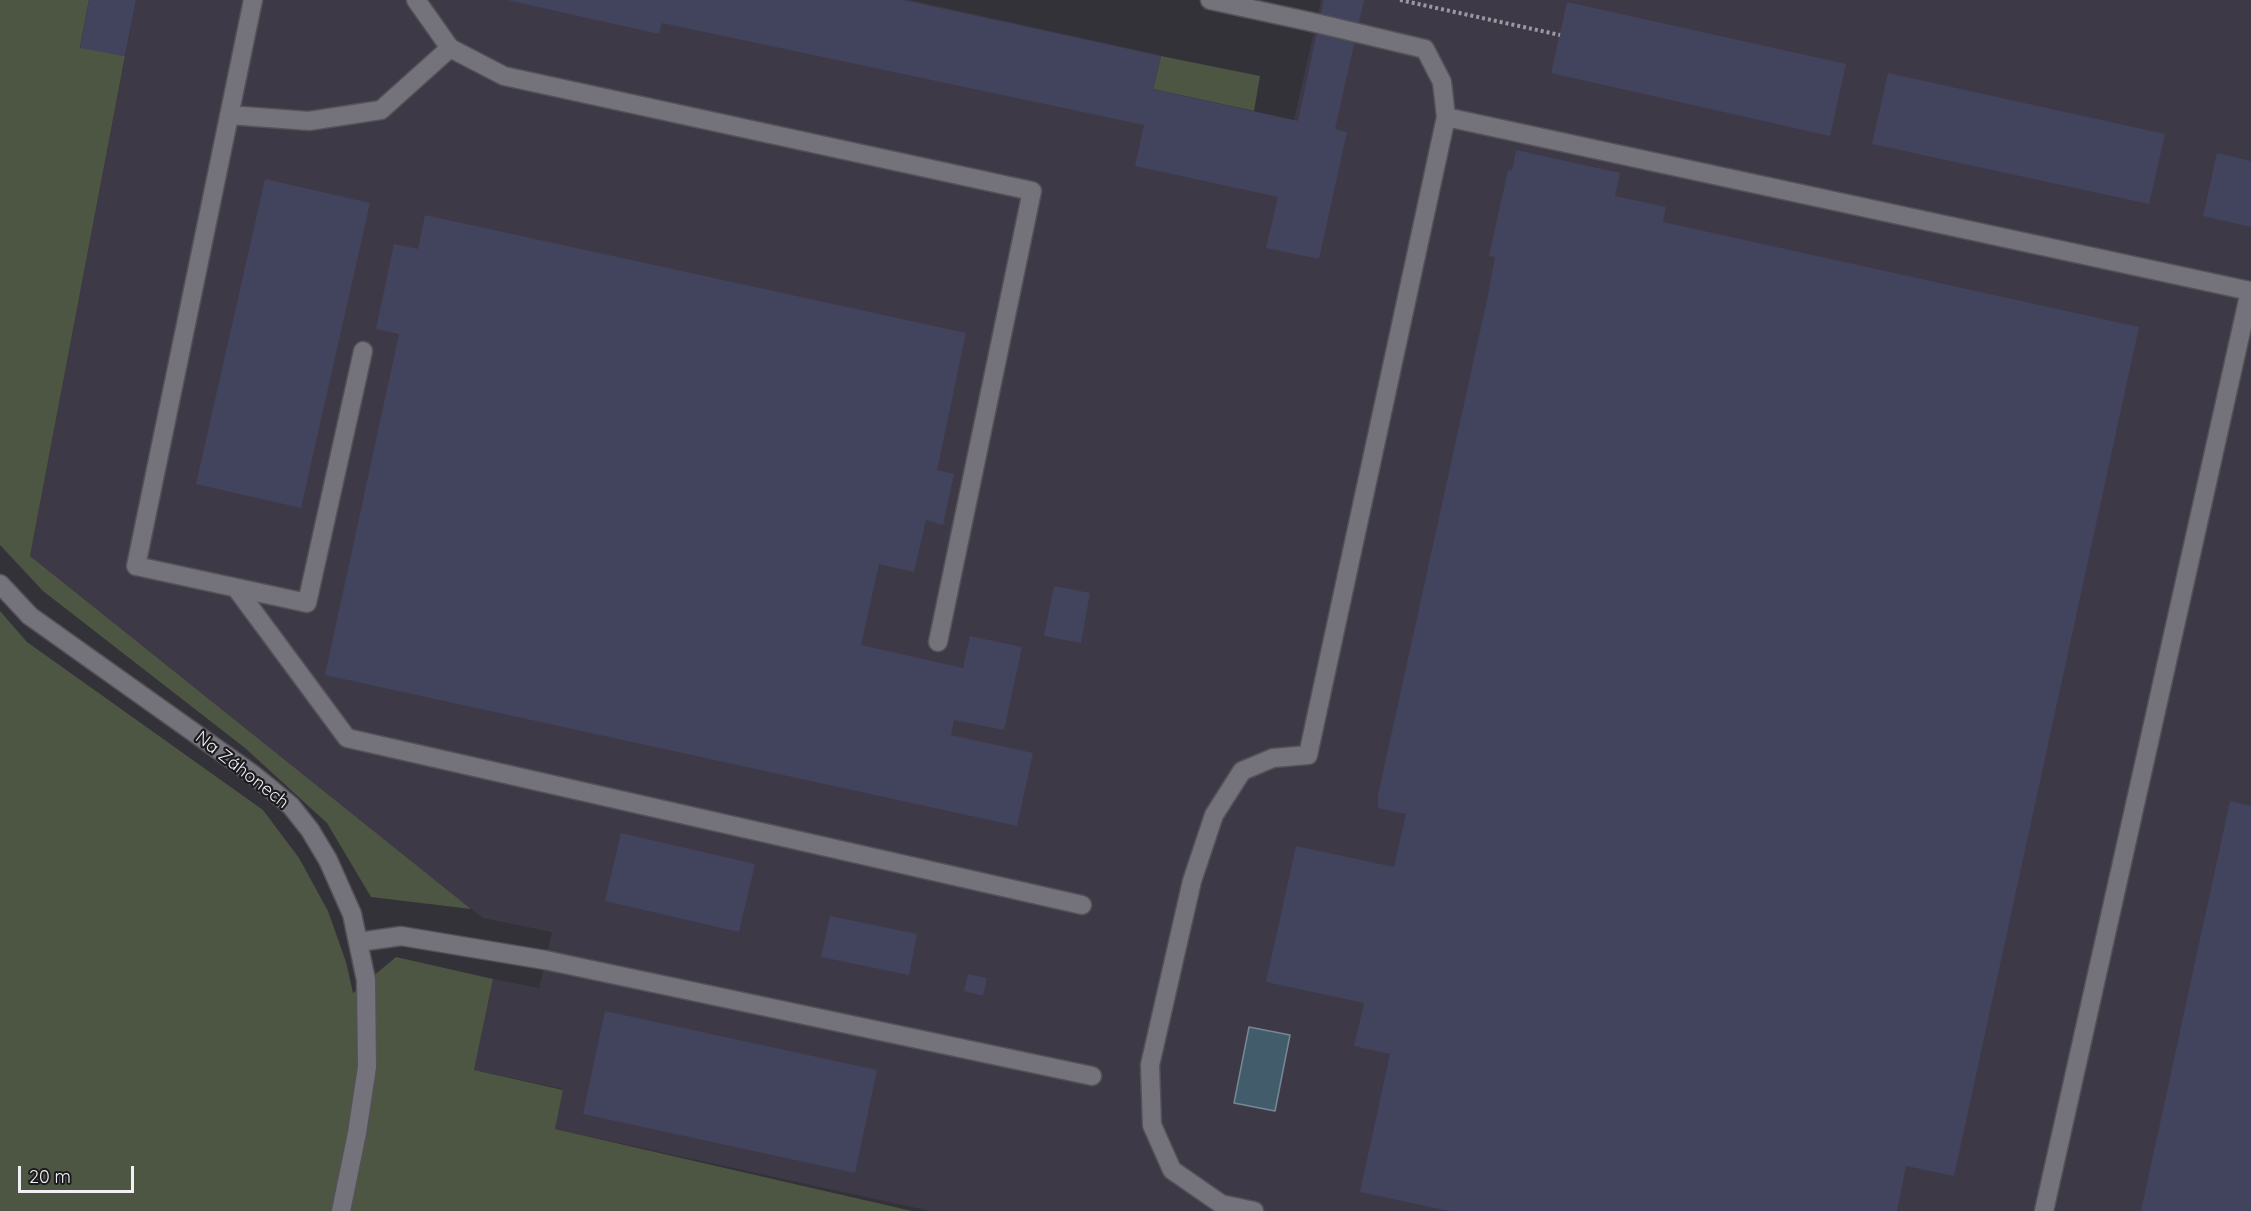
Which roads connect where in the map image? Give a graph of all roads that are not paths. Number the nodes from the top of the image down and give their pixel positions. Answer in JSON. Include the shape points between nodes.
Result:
{"nodes":[{"id":1,"x":253,"y":0,"type":"edge"},
{"id":2,"x":416,"y":0,"type":"edge"},
{"id":3,"x":1210,"y":0,"type":"edge"},
{"id":4,"x":450,"y":48,"type":"junction"},
{"id":5,"x":229,"y":115,"type":"junction"},
{"id":6,"x":1446,"y":117,"type":"junction"},
{"id":7,"x":363,"y":351,"type":"dead end"},
{"id":8,"x":0,"y":584,"type":"edge"},
{"id":9,"x":236,"y":588,"type":"junction"},
{"id":10,"x":938,"y":642,"type":"dead end"},
{"id":11,"x":1082,"y":905,"type":"dead end"},
{"id":12,"x":359,"y":942,"type":"junction"},
{"id":13,"x":1092,"y":1076,"type":"dead end"},
{"id":14,"x":340,"y":1211,"type":"edge"},
{"id":15,"x":1254,"y":1211,"type":"edge"},
{"id":16,"x":2044,"y":1211,"type":"edge"}],
"edges":[{"from":1,"to":5,"type":"street"},
{"from":2,"to":4,"type":"street"},
{"from":3,"to":6,"type":"street","via":[[1425,49],[1442,82]]},
{"from":4,"to":5,"type":"street","via":[[381,110],[309,122]]},
{"from":4,"to":10,"type":"street","via":[[504,76],[1032,191]]},
{"from":5,"to":9,"type":"street","via":[[136,566]]},
{"from":6,"to":15,"type":"street","via":[[1308,755],[1274,758],[1242,771],[1214,815],[1192,881],[1150,1065],[1152,1125],[1172,1170],[1221,1204]]},
{"from":6,"to":16,"type":"street","via":[[2250,291]]},
{"from":7,"to":9,"type":"street","via":[[307,603]]},
{"from":8,"to":12,"type":"street","name":"Na Záhonech","via":[[30,616],[251,773],[291,806],[328,860],[352,914]]},
{"from":9,"to":11,"type":"street","via":[[347,738]]},
{"from":12,"to":13,"type":"street","via":[[401,936],[545,960]]},
{"from":12,"to":14,"type":"street","name":"Na Záhonech","via":[[366,980],[367,1067]]}]}
